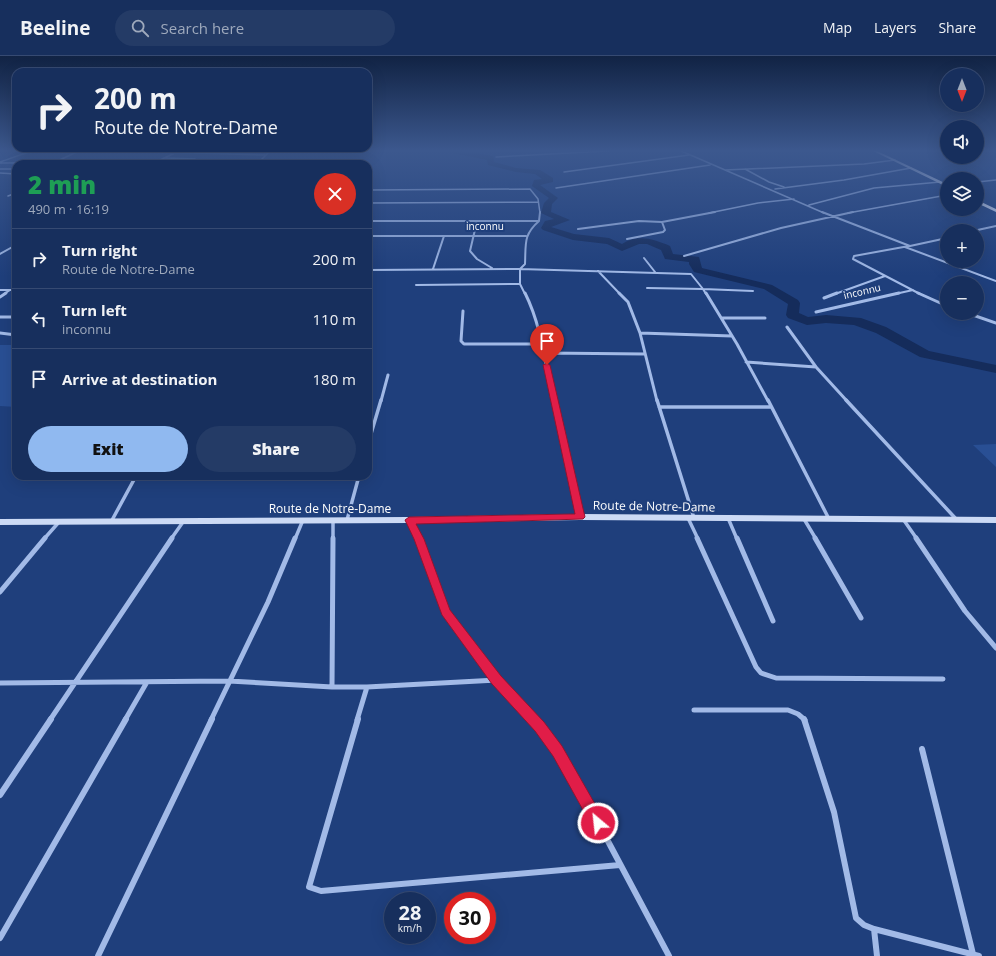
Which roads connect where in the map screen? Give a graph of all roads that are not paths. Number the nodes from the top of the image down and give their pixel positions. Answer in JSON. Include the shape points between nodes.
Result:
{"nodes":[{"id":1,"x":533,"y":192,"type":"edge"},
{"id":2,"x":779,"y":192,"type":"edge"},
{"id":3,"x":858,"y":192,"type":"edge"},
{"id":4,"x":12,"y":194,"type":"edge"},
{"id":5,"x":8,"y":196,"type":"dead end"},
{"id":6,"x":940,"y":196,"type":"edge"},
{"id":7,"x":794,"y":199,"type":"junction"},
{"id":8,"x":538,"y":202,"type":"junction"},
{"id":9,"x":372,"y":203,"type":"edge"},
{"id":10,"x":808,"y":205,"type":"junction"},
{"id":11,"x":984,"y":205,"type":"edge"},
{"id":12,"x":996,"y":211,"type":"edge"},
{"id":13,"x":832,"y":216,"type":"junction"},
{"id":14,"x":372,"y":221,"type":"edge"},
{"id":15,"x":477,"y":221,"type":"junction"},
{"id":16,"x":539,"y":221,"type":"junction"},
{"id":17,"x":662,"y":222,"type":"junction"},
{"id":18,"x":996,"y":226,"type":"edge"},
{"id":19,"x":578,"y":229,"type":"dead end"},
{"id":20,"x":984,"y":229,"type":"edge"},
{"id":21,"x":372,"y":236,"type":"edge"},
{"id":22,"x":444,"y":236,"type":"junction"},
{"id":23,"x":473,"y":236,"type":"junction"},
{"id":24,"x":526,"y":236,"type":"junction"},
{"id":25,"x":627,"y":239,"type":"dead end"},
{"id":26,"x":940,"y":240,"type":"edge"},
{"id":27,"x":910,"y":246,"type":"junction"},
{"id":28,"x":12,"y":247,"type":"edge"},
{"id":29,"x":903,"y":247,"type":"junction"},
{"id":30,"x":0,"y":254,"type":"edge"},
{"id":31,"x":684,"y":256,"type":"dead end"},
{"id":32,"x":644,"y":258,"type":"dead end"},
{"id":33,"x":433,"y":269,"type":"junction"},
{"id":34,"x":494,"y":269,"type":"junction"},
{"id":35,"x":520,"y":269,"type":"junction"},
{"id":36,"x":372,"y":270,"type":"edge"},
{"id":37,"x":598,"y":271,"type":"junction"},
{"id":38,"x":654,"y":272,"type":"junction"},
{"id":39,"x":885,"y":276,"type":"junction"},
{"id":40,"x":996,"y":281,"type":"edge"},
{"id":41,"x":520,"y":284,"type":"junction"},
{"id":42,"x":416,"y":285,"type":"dead end"},
{"id":43,"x":647,"y":288,"type":"dead end"},
{"id":44,"x":703,"y":289,"type":"junction"},
{"id":45,"x":0,"y":290,"type":"edge"},
{"id":46,"x":10,"y":290,"type":"joint"},
{"id":47,"x":913,"y":290,"type":"junction"},
{"id":48,"x":752,"y":291,"type":"dead end"},
{"id":49,"x":0,"y":297,"type":"edge"},
{"id":50,"x":824,"y":298,"type":"dead end"},
{"id":51,"x":940,"y":303,"type":"edge"},
{"id":52,"x":463,"y":311,"type":"dead end"},
{"id":53,"x":816,"y":312,"type":"dead end"},
{"id":54,"x":0,"y":317,"type":"edge"},
{"id":55,"x":12,"y":317,"type":"edge"},
{"id":56,"x":722,"y":318,"type":"junction"},
{"id":57,"x":766,"y":318,"type":"dead end"},
{"id":58,"x":984,"y":319,"type":"edge"},
{"id":59,"x":996,"y":323,"type":"edge"},
{"id":60,"x":787,"y":327,"type":"dead end"},
{"id":61,"x":640,"y":333,"type":"junction"},
{"id":62,"x":0,"y":334,"type":"edge"},
{"id":63,"x":12,"y":335,"type":"edge"},
{"id":64,"x":732,"y":336,"type":"junction"},
{"id":65,"x":543,"y":344,"type":"junction"},
{"id":66,"x":545,"y":353,"type":"junction"},
{"id":67,"x":645,"y":354,"type":"junction"},
{"id":68,"x":746,"y":362,"type":"junction"},
{"id":69,"x":816,"y":367,"type":"junction"},
{"id":70,"x":388,"y":375,"type":"dead end"},
{"id":71,"x":659,"y":407,"type":"junction"},
{"id":72,"x":771,"y":407,"type":"junction"},
{"id":73,"x":372,"y":430,"type":"edge"},
{"id":74,"x":134,"y":480,"type":"edge"},
{"id":75,"x":358,"y":480,"type":"edge"},
{"id":76,"x":580,"y":517,"type":"junction"},
{"id":77,"x":691,"y":518,"type":"junction"},
{"id":78,"x":728,"y":518,"type":"junction"},
{"id":79,"x":804,"y":519,"type":"junction"},
{"id":80,"x":829,"y":519,"type":"junction"},
{"id":81,"x":903,"y":519,"type":"junction"},
{"id":82,"x":304,"y":520,"type":"junction"},
{"id":83,"x":347,"y":520,"type":"junction"},
{"id":84,"x":409,"y":520,"type":"junction"},
{"id":85,"x":957,"y":520,"type":"junction"},
{"id":86,"x":996,"y":520,"type":"edge"},
{"id":87,"x":333,"y":521,"type":"junction"},
{"id":88,"x":0,"y":522,"type":"edge"},
{"id":89,"x":59,"y":522,"type":"junction"},
{"id":90,"x":111,"y":522,"type":"junction"},
{"id":91,"x":183,"y":522,"type":"junction"},
{"id":92,"x":0,"y":592,"type":"edge"},
{"id":93,"x":861,"y":618,"type":"dead end"},
{"id":94,"x":773,"y":621,"type":"dead end"},
{"id":95,"x":996,"y":648,"type":"edge"},
{"id":96,"x":943,"y":679,"type":"dead end"},
{"id":97,"x":497,"y":680,"type":"junction"},
{"id":98,"x":229,"y":681,"type":"junction"},
{"id":99,"x":147,"y":682,"type":"junction"},
{"id":100,"x":0,"y":683,"type":"edge"},
{"id":101,"x":76,"y":683,"type":"junction"},
{"id":102,"x":332,"y":687,"type":"junction"},
{"id":103,"x":367,"y":687,"type":"junction"},
{"id":104,"x":694,"y":710,"type":"dead end"},
{"id":105,"x":922,"y":749,"type":"dead end"},
{"id":106,"x":0,"y":795,"type":"edge"},
{"id":107,"x":620,"y":865,"type":"junction"},
{"id":108,"x":874,"y":929,"type":"junction"},
{"id":109,"x":0,"y":938,"type":"edge"},
{"id":110,"x":976,"y":955,"type":"edge"},
{"id":111,"x":98,"y":956,"type":"edge"},
{"id":112,"x":669,"y":956,"type":"edge"},
{"id":113,"x":877,"y":956,"type":"edge"}],
"edges":[{"from":1,"to":8,"type":"street"},
{"from":2,"to":7,"type":"street"},
{"from":3,"to":10,"type":"street"},
{"from":4,"to":5,"type":"street"},
{"from":6,"to":13,"type":"street"},
{"from":7,"to":10,"type":"street"},
{"from":7,"to":17,"type":"street","via":[[758,203]]},
{"from":8,"to":9,"type":"street"},
{"from":8,"to":16,"type":"street"},
{"from":10,"to":13,"type":"street"},
{"from":11,"to":12,"type":"main road"},
{"from":13,"to":27,"type":"street"},
{"from":13,"to":31,"type":"street","via":[[748,236]]},
{"from":14,"to":15,"type":"street","name":"inconnu"},
{"from":15,"to":16,"type":"street","name":"inconnu"},
{"from":15,"to":23,"type":"street"},
{"from":16,"to":24,"type":"street"},
{"from":17,"to":19,"type":"street","via":[[639,221]]},
{"from":17,"to":25,"type":"street","via":[[665,230],[663,232]]},
{"from":18,"to":20,"type":"street"},
{"from":21,"to":22,"type":"street","name":"inconnu"},
{"from":22,"to":23,"type":"street","name":"inconnu"},
{"from":22,"to":33,"type":"street"},
{"from":23,"to":24,"type":"street","name":"inconnu"},
{"from":23,"to":34,"type":"street","via":[[471,254]]},
{"from":24,"to":35,"type":"street","via":[[525,264]]},
{"from":26,"to":27,"type":"street"},
{"from":27,"to":29,"type":"street"},
{"from":28,"to":30,"type":"street"},
{"from":29,"to":39,"type":"street","via":[[854,256],[853,259]]},
{"from":29,"to":40,"type":"street"},
{"from":32,"to":38,"type":"street"},
{"from":33,"to":34,"type":"street"},
{"from":33,"to":36,"type":"street"},
{"from":34,"to":35,"type":"street"},
{"from":35,"to":37,"type":"street"},
{"from":35,"to":41,"type":"street"},
{"from":37,"to":38,"type":"street"},
{"from":37,"to":61,"type":"street","via":[[628,302]]},
{"from":38,"to":44,"type":"street","via":[[691,274]]},
{"from":39,"to":47,"type":"street"},
{"from":39,"to":50,"type":"street","name":"inconnu"},
{"from":41,"to":42,"type":"street"},
{"from":41,"to":65,"type":"street","via":[[531,306]]},
{"from":43,"to":44,"type":"street"},
{"from":44,"to":48,"type":"street"},
{"from":44,"to":56,"type":"street"},
{"from":45,"to":46,"type":"street"},
{"from":46,"to":49,"type":"street"},
{"from":47,"to":51,"type":"street"},
{"from":47,"to":53,"type":"street","name":"inconnu"},
{"from":52,"to":65,"type":"street","via":[[461,341],[464,344]]},
{"from":54,"to":55,"type":"street"},
{"from":56,"to":57,"type":"street"},
{"from":56,"to":64,"type":"street"},
{"from":58,"to":59,"type":"street"},
{"from":60,"to":69,"type":"street"},
{"from":61,"to":64,"type":"street"},
{"from":61,"to":67,"type":"street"},
{"from":62,"to":63,"type":"street"},
{"from":64,"to":68,"type":"street"},
{"from":65,"to":66,"type":"street"},
{"from":66,"to":67,"type":"street"},
{"from":66,"to":76,"type":"street"},
{"from":67,"to":71,"type":"street"},
{"from":68,"to":69,"type":"street"},
{"from":68,"to":72,"type":"street"},
{"from":69,"to":85,"type":"street"},
{"from":70,"to":73,"type":"street"},
{"from":71,"to":72,"type":"street"},
{"from":71,"to":77,"type":"street"},
{"from":72,"to":80,"type":"street"},
{"from":74,"to":90,"type":"street"},
{"from":75,"to":83,"type":"street"},
{"from":76,"to":77,"type":"street","name":"Route de Notre-Dame"},
{"from":76,"to":84,"type":"street","name":"Route de Notre-Dame"},
{"from":77,"to":78,"type":"street","name":"Route de Notre-Dame"},
{"from":77,"to":96,"type":"street","via":[[756,667],[761,673],[776,678]]},
{"from":78,"to":79,"type":"street","name":"Route de Notre-Dame"},
{"from":78,"to":94,"type":"street"},
{"from":79,"to":80,"type":"street","name":"Route de Notre-Dame"},
{"from":79,"to":93,"type":"street"},
{"from":80,"to":81,"type":"street","name":"Route de Notre-Dame"},
{"from":81,"to":85,"type":"street","name":"Route de Notre-Dame"},
{"from":81,"to":95,"type":"street","via":[[965,611]]},
{"from":82,"to":87,"type":"street","name":"Route de Notre-Dame"},
{"from":82,"to":91,"type":"street","name":"Route de Notre-Dame"},
{"from":82,"to":98,"type":"street"},
{"from":83,"to":84,"type":"street","name":"Route de Notre-Dame"},
{"from":83,"to":87,"type":"street","name":"Route de Notre-Dame"},
{"from":84,"to":97,"type":"street","via":[[419,539],[446,612]]},
{"from":85,"to":86,"type":"street","name":"Route de Notre-Dame"},
{"from":87,"to":102,"type":"street"},
{"from":88,"to":89,"type":"street","name":"Route de Notre-Dame"},
{"from":89,"to":90,"type":"street","name":"Route de Notre-Dame"},
{"from":89,"to":92,"type":"street"},
{"from":90,"to":91,"type":"street","name":"Route de Notre-Dame"},
{"from":91,"to":101,"type":"street"},
{"from":97,"to":103,"type":"street"},
{"from":97,"to":107,"type":"street","via":[[558,751]]},
{"from":98,"to":99,"type":"street"},
{"from":98,"to":102,"type":"street"},
{"from":98,"to":111,"type":"street"},
{"from":99,"to":101,"type":"street"},
{"from":99,"to":109,"type":"street"},
{"from":100,"to":101,"type":"street"},
{"from":101,"to":106,"type":"street"},
{"from":102,"to":103,"type":"street"},
{"from":103,"to":107,"type":"street","via":[[309,887],[321,891]]},
{"from":104,"to":108,"type":"street","via":[[788,710],[805,720],[834,812],[856,918]]},
{"from":105,"to":110,"type":"street"},
{"from":107,"to":112,"type":"street"},
{"from":108,"to":110,"type":"street"},
{"from":108,"to":113,"type":"street"}]}
